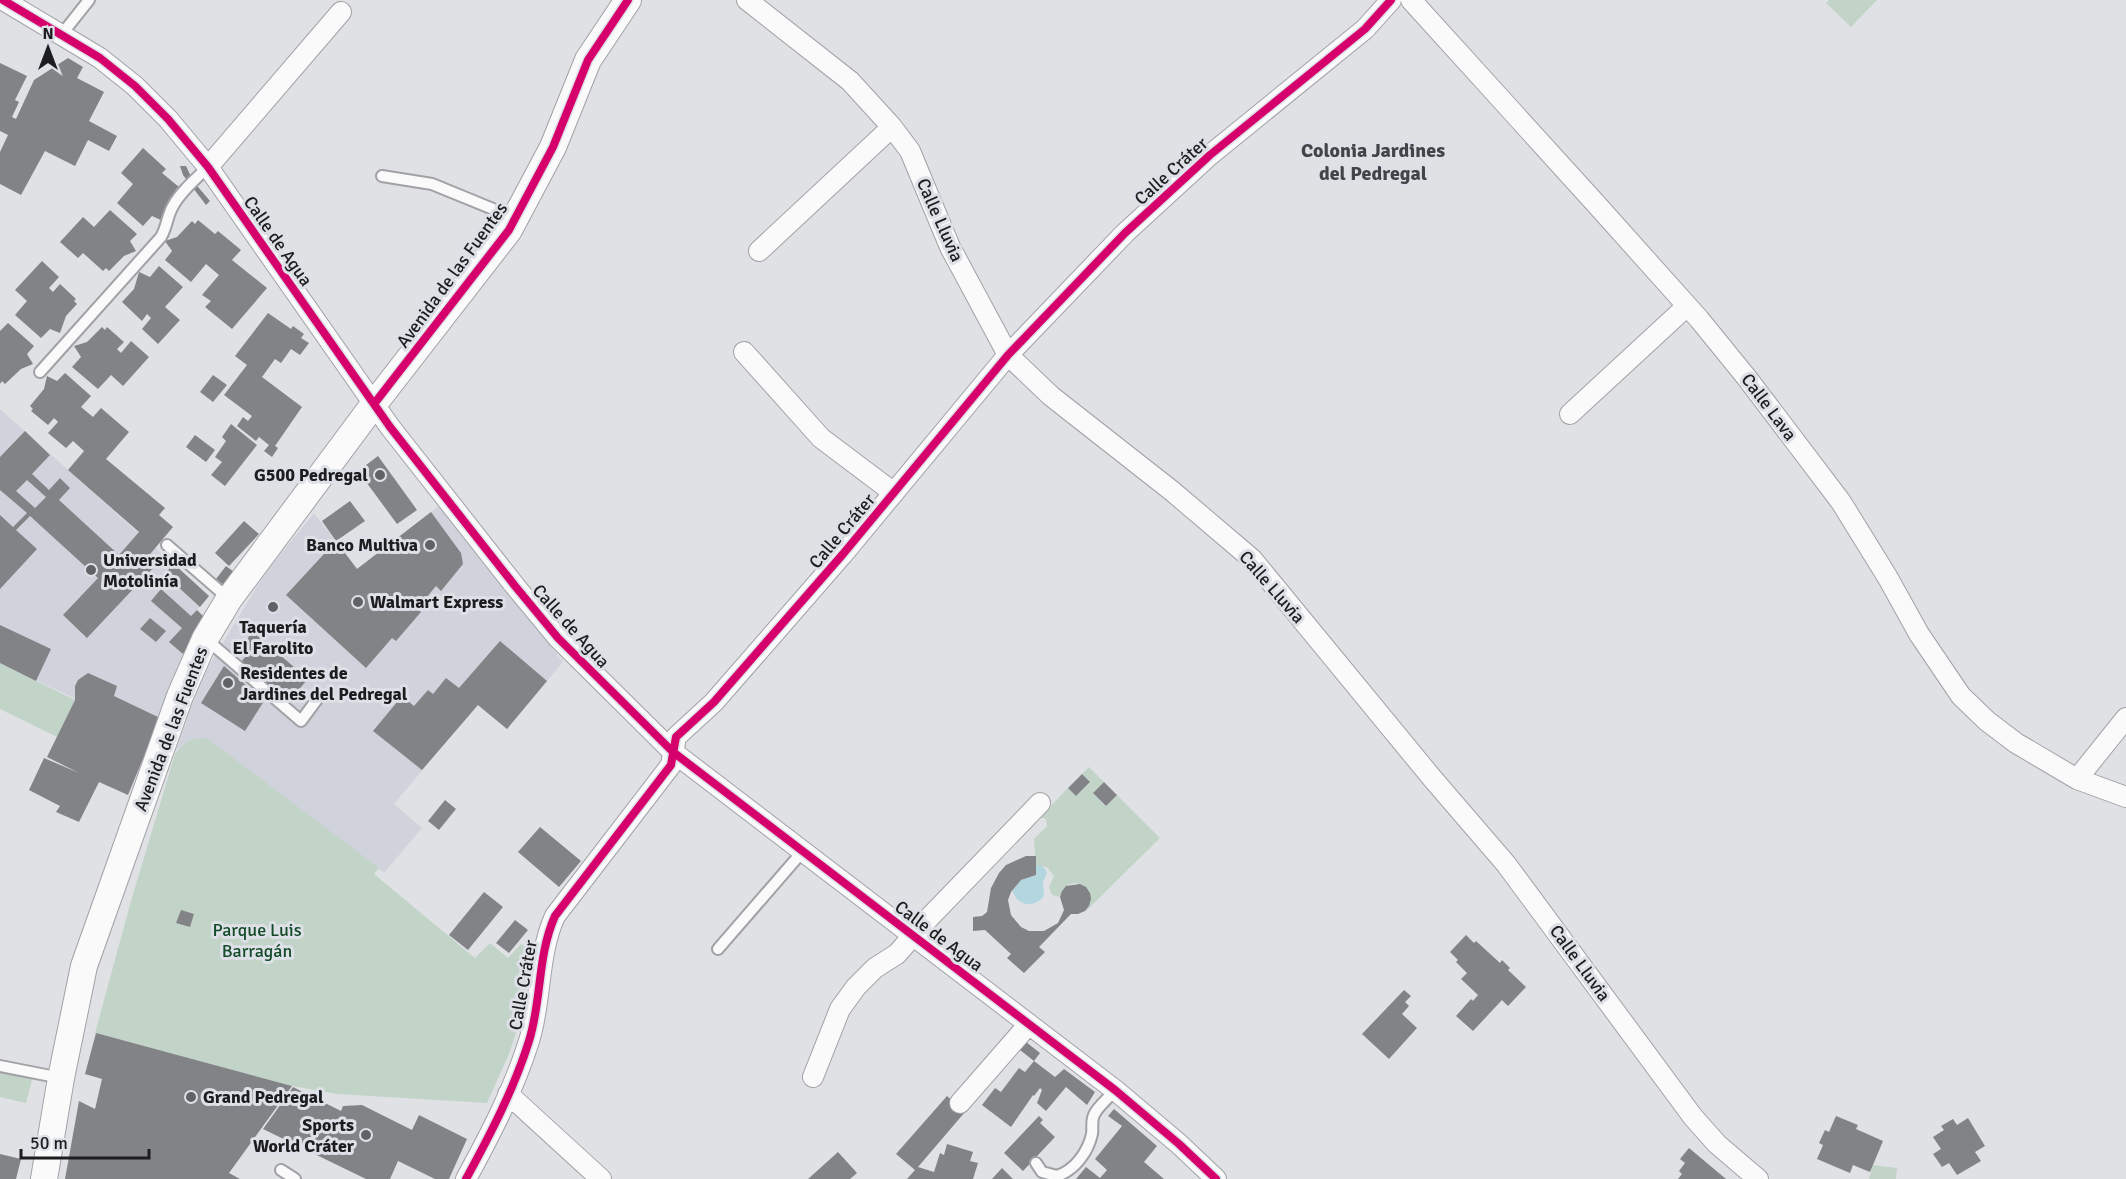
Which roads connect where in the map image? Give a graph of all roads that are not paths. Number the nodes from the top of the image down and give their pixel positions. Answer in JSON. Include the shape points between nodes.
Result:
{"nodes":[{"id":1,"x":3,"y":0,"type":"edge"},
{"id":2,"x":89,"y":0,"type":"edge"},
{"id":3,"x":628,"y":0,"type":"edge"},
{"id":4,"x":747,"y":0,"type":"edge"},
{"id":5,"x":1391,"y":0,"type":"edge"},
{"id":6,"x":1411,"y":0,"type":"edge"},
{"id":7,"x":342,"y":12,"type":"dead end"},
{"id":8,"x":62,"y":34,"type":"junction"},
{"id":9,"x":892,"y":127,"type":"junction"},
{"id":10,"x":208,"y":167,"type":"junction"},
{"id":11,"x":382,"y":176,"type":"dead end"},
{"id":12,"x":515,"y":218,"type":"junction"},
{"id":13,"x":759,"y":251,"type":"dead end"},
{"id":14,"x":1687,"y":306,"type":"junction"},
{"id":15,"x":744,"y":352,"type":"dead end"},
{"id":16,"x":1008,"y":355,"type":"junction"},
{"id":17,"x":40,"y":372,"type":"dead end"},
{"id":18,"x":374,"y":404,"type":"junction"},
{"id":19,"x":1570,"y":414,"type":"dead end"},
{"id":20,"x":894,"y":493,"type":"junction"},
{"id":21,"x":166,"y":545,"type":"dead end"},
{"id":22,"x":229,"y":599,"type":"junction"},
{"id":23,"x":205,"y":639,"type":"junction"},
{"id":24,"x":318,"y":698,"type":"dead end"},
{"id":25,"x":2126,"y":718,"type":"edge"},
{"id":26,"x":673,"y":752,"type":"junction"},
{"id":27,"x":2077,"y":779,"type":"junction"},
{"id":28,"x":2126,"y":797,"type":"edge"},
{"id":29,"x":1040,"y":803,"type":"dead end"},
{"id":30,"x":803,"y":851,"type":"junction"},
{"id":31,"x":913,"y":935,"type":"junction"},
{"id":32,"x":718,"y":949,"type":"dead end"},
{"id":33,"x":1029,"y":1024,"type":"junction"},
{"id":34,"x":0,"y":1066,"type":"edge"},
{"id":35,"x":813,"y":1077,"type":"dead end"},
{"id":36,"x":61,"y":1078,"type":"junction"},
{"id":37,"x":1115,"y":1090,"type":"junction"},
{"id":38,"x":508,"y":1094,"type":"junction"},
{"id":39,"x":960,"y":1103,"type":"dead end"},
{"id":40,"x":1036,"y":1163,"type":"dead end"},
{"id":41,"x":281,"y":1170,"type":"dead end"},
{"id":42,"x":44,"y":1179,"type":"edge"},
{"id":43,"x":296,"y":1179,"type":"edge"},
{"id":44,"x":466,"y":1179,"type":"edge"},
{"id":45,"x":601,"y":1179,"type":"edge"},
{"id":46,"x":1216,"y":1179,"type":"edge"},
{"id":47,"x":1758,"y":1179,"type":"edge"}],
"edges":[{"from":1,"to":8,"type":"street","name":"Calle de Agua"},
{"from":2,"to":8,"type":"lane"},
{"from":3,"to":12,"type":"street","name":"Avenida de las Fuentes","via":[[588,60],[554,147]]},
{"from":4,"to":9,"type":"street","name":"Calle Lluvia","via":[[850,81]]},
{"from":5,"to":16,"type":"street","name":"Calle Cráter","via":[[1365,29],[1210,155],[1125,233]]},
{"from":6,"to":14,"type":"street","name":"Calle Lava"},
{"from":7,"to":10,"type":"street"},
{"from":8,"to":10,"type":"street","name":"Calle de Agua","via":[[135,86]]},
{"from":9,"to":13,"type":"street"},
{"from":9,"to":16,"type":"street","name":"Calle Lluvia","via":[[910,151],[950,247]]},
{"from":10,"to":17,"type":"lane","via":[[178,197],[161,237]]},
{"from":10,"to":18,"type":"street","name":"Calle de Agua"},
{"from":11,"to":12,"type":"lane","via":[[432,184]]},
{"from":12,"to":18,"type":"street","name":"Avenida de las Fuentes"},
{"from":14,"to":19,"type":"street"},
{"from":14,"to":27,"type":"street","name":"Calle Lava","via":[[1748,378],[1841,502],[1919,634],[1961,696],[2016,743]]},
{"from":15,"to":20,"type":"street","via":[[820,438]]},
{"from":16,"to":20,"type":"street","name":"Calle Cráter"},
{"from":16,"to":47,"type":"street","name":"Calle Lluvia","via":[[1051,396],[1252,559],[1506,864],[1693,1117]]},
{"from":18,"to":22,"type":"street","name":"Avenida de las Fuentes"},
{"from":18,"to":26,"type":"street","name":"Calle de Agua","via":[[558,638]]},
{"from":20,"to":26,"type":"street","name":"Calle Cráter","via":[[714,702],[676,737]]},
{"from":21,"to":22,"type":"lane"},
{"from":22,"to":23,"type":"street","name":"Avenida de las Fuentes"},
{"from":23,"to":24,"type":"lane","via":[[301,721]]},
{"from":23,"to":36,"type":"street","name":"Avenida de las Fuentes","via":[[180,696],[84,966]]},
{"from":25,"to":27,"type":"street"},
{"from":26,"to":30,"type":"street","name":"Calle de Agua"},
{"from":26,"to":38,"type":"street","name":"Calle Cráter","via":[[671,765],[555,916],[547,934],[529,1041]]},
{"from":27,"to":28,"type":"street","name":"Calle Lava"},
{"from":29,"to":31,"type":"street"},
{"from":30,"to":31,"type":"street","name":"Calle de Agua"},
{"from":30,"to":32,"type":"lane"},
{"from":31,"to":33,"type":"street","name":"Calle de Agua"},
{"from":31,"to":35,"type":"street","via":[[847,998]]},
{"from":33,"to":37,"type":"street","name":"Calle de Agua"},
{"from":33,"to":39,"type":"street"},
{"from":34,"to":36,"type":"lane"},
{"from":36,"to":42,"type":"street","name":"Avenida de las Fuentes"},
{"from":37,"to":40,"type":"lane","via":[[1093,1116],[1088,1147],[1076,1165],[1058,1176],[1047,1174]]},
{"from":37,"to":46,"type":"street","name":"Calle de Agua"},
{"from":38,"to":44,"type":"street","name":"Calle Cráter"},
{"from":38,"to":45,"type":"street"},
{"from":41,"to":43,"type":"lane"}]}
